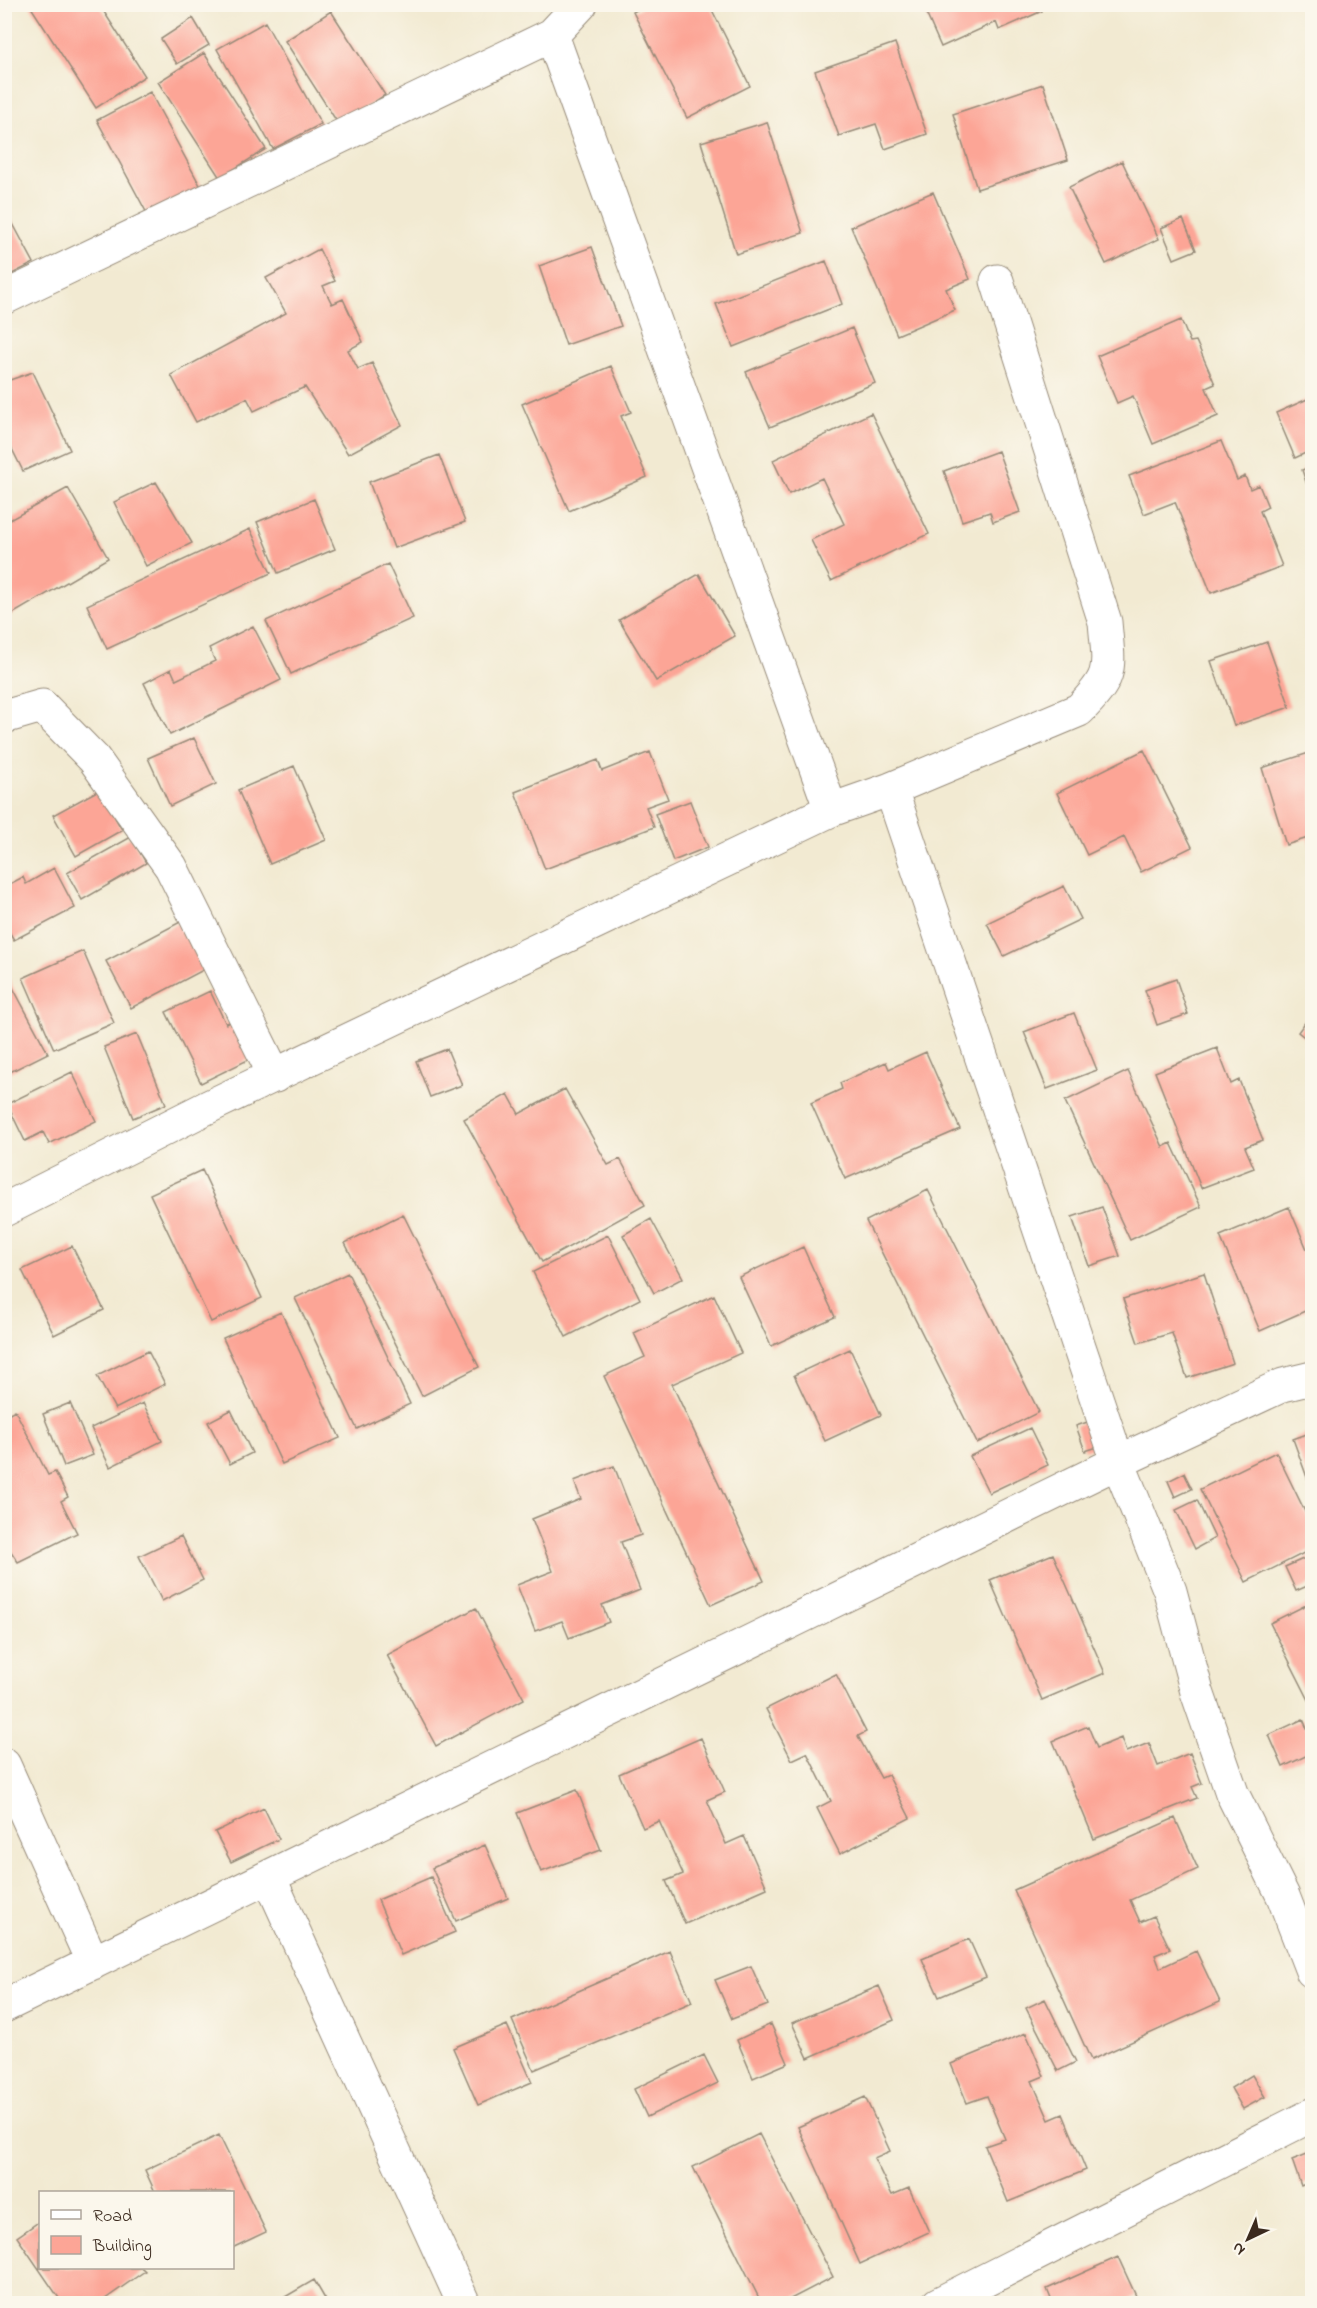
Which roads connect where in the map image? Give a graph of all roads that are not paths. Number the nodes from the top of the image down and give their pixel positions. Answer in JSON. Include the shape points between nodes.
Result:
{"nodes":[{"id":1,"x":582,"y":6,"type":"edge"},
{"id":2,"x":552,"y":35,"type":"junction"},
{"id":3,"x":997,"y":281,"type":"dead end"},
{"id":4,"x":4,"y":298,"type":"edge"},
{"id":5,"x":4,"y":717,"type":"edge"},
{"id":6,"x":891,"y":789,"type":"junction"},
{"id":7,"x":831,"y":810,"type":"junction"},
{"id":8,"x":275,"y":1076,"type":"junction"},
{"id":9,"x":4,"y":1210,"type":"edge"},
{"id":10,"x":1312,"y":1378,"type":"edge"},
{"id":11,"x":1118,"y":1462,"type":"junction"},
{"id":12,"x":4,"y":1765,"type":"edge"},
{"id":13,"x":269,"y":1877,"type":"junction"},
{"id":14,"x":93,"y":1963,"type":"junction"},
{"id":15,"x":1312,"y":1971,"type":"edge"},
{"id":16,"x":4,"y":2006,"type":"edge"},
{"id":17,"x":1312,"y":2115,"type":"edge"},
{"id":18,"x":465,"y":2304,"type":"edge"},
{"id":19,"x":938,"y":2304,"type":"edge"}],
"edges":[{"from":1,"to":2,"type":"street"},
{"from":2,"to":4,"type":"street"},
{"from":2,"to":7,"type":"street"},
{"from":3,"to":6,"type":"street","via":[[1106,622],[1108,667],[1101,688],[1079,710]]},
{"from":5,"to":8,"type":"street","via":[[42,706],[94,759],[171,867]]},
{"from":6,"to":7,"type":"street"},
{"from":6,"to":11,"type":"street"},
{"from":7,"to":8,"type":"street"},
{"from":8,"to":9,"type":"street"},
{"from":10,"to":11,"type":"street","via":[[1283,1385]]},
{"from":11,"to":13,"type":"street"},
{"from":11,"to":15,"type":"street","via":[[1170,1591],[1197,1692],[1232,1793],[1283,1896]]},
{"from":12,"to":14,"type":"street"},
{"from":13,"to":14,"type":"street"},
{"from":13,"to":18,"type":"street"},
{"from":14,"to":16,"type":"street"},
{"from":17,"to":19,"type":"street"}]}
